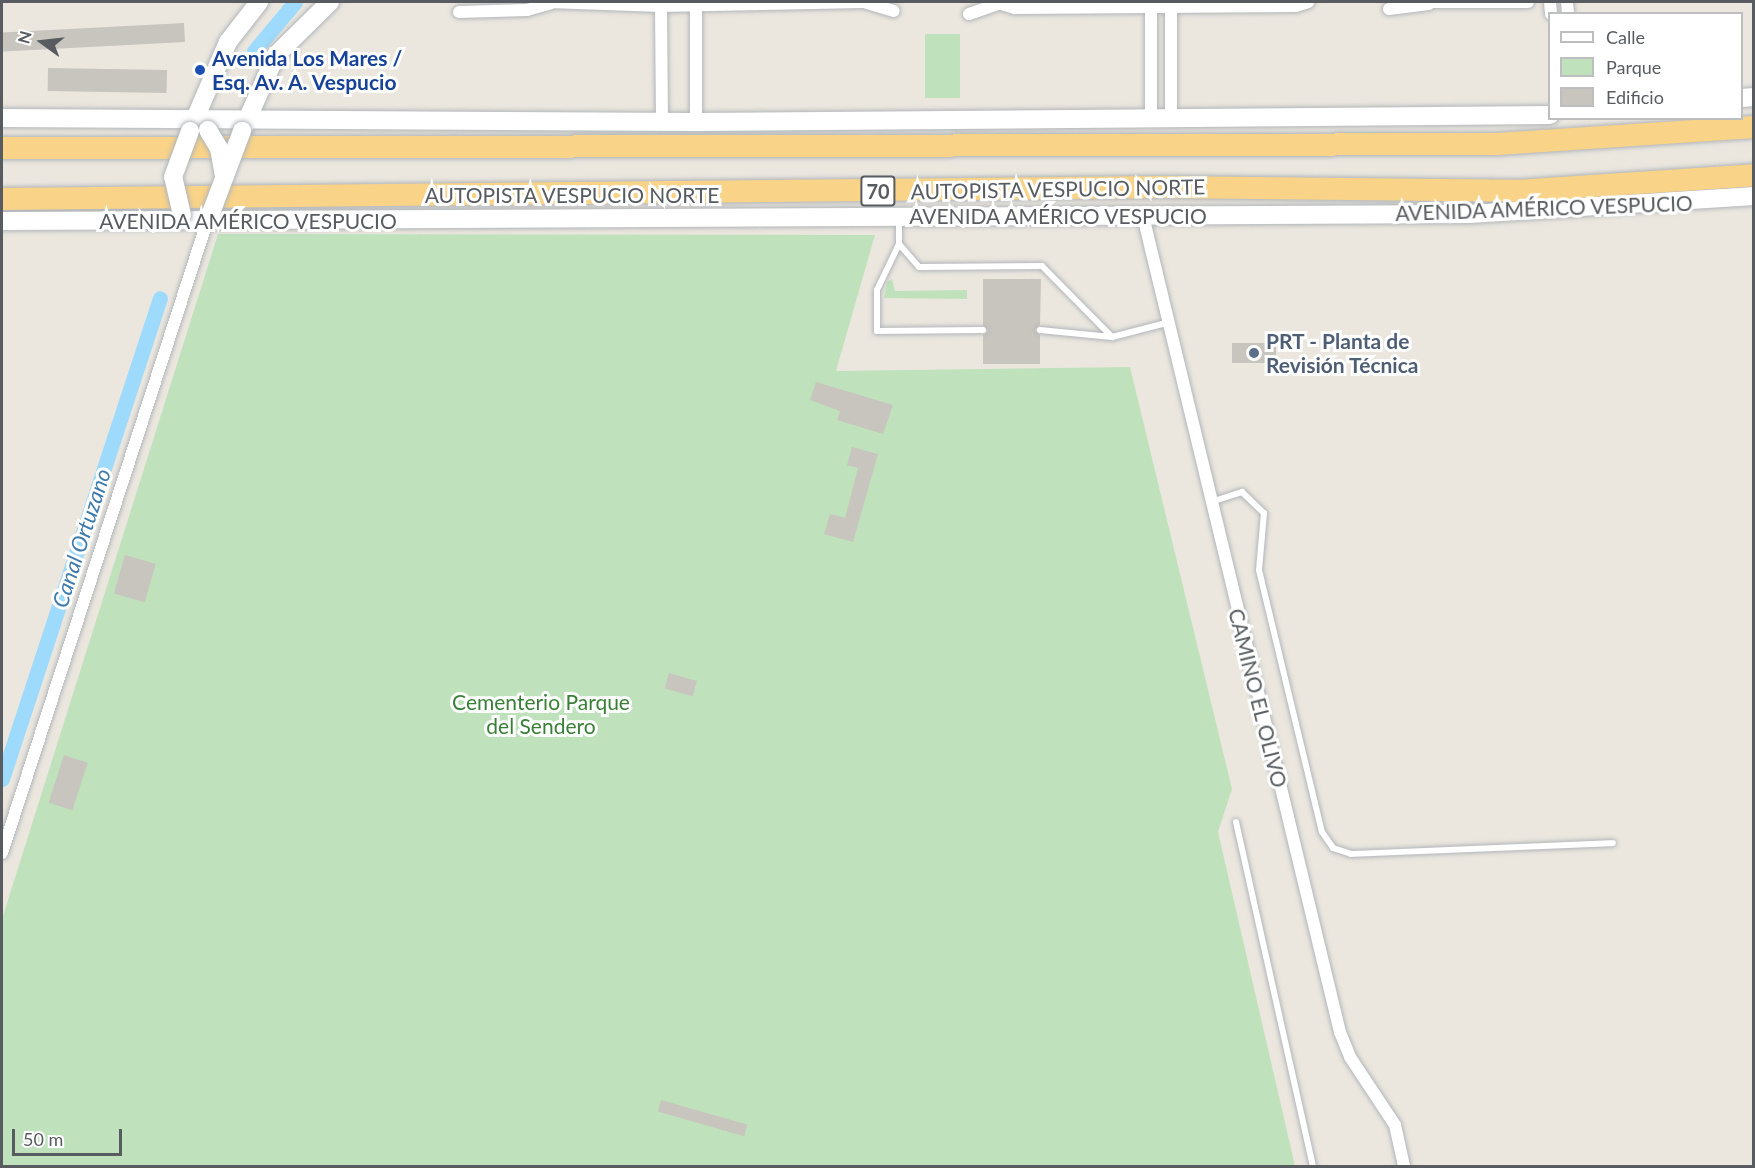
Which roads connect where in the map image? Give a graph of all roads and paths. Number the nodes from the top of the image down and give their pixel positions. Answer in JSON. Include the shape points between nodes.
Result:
{"nodes":[{"id":1,"x":259,"y":2,"type":"edge"},
{"id":2,"x":330,"y":2,"type":"edge"},
{"id":3,"x":550,"y":2,"type":"edge"},
{"id":4,"x":863,"y":2,"type":"edge"},
{"id":5,"x":1308,"y":2,"type":"edge"},
{"id":6,"x":1528,"y":2,"type":"edge"},
{"id":7,"x":757,"y":3,"type":"edge"},
{"id":8,"x":996,"y":3,"type":"edge"},
{"id":9,"x":1426,"y":3,"type":"edge"},
{"id":10,"x":646,"y":4,"type":"edge"},
{"id":11,"x":687,"y":4,"type":"edge"},
{"id":12,"x":1151,"y":4,"type":"edge"},
{"id":13,"x":513,"y":6,"type":"edge"},
{"id":14,"x":662,"y":6,"type":"junction"},
{"id":15,"x":1171,"y":7,"type":"junction"},
{"id":16,"x":1389,"y":9,"type":"dead end"},
{"id":17,"x":894,"y":11,"type":"dead end"},
{"id":18,"x":459,"y":12,"type":"dead end"},
{"id":19,"x":969,"y":14,"type":"dead end"},
{"id":20,"x":1151,"y":60,"type":"junction"},
{"id":21,"x":1171,"y":60,"type":"junction"},
{"id":22,"x":1548,"y":115,"type":"edge"},
{"id":23,"x":2,"y":118,"type":"edge"},
{"id":24,"x":1151,"y":120,"type":"junction"},
{"id":25,"x":1171,"y":120,"type":"junction"},
{"id":26,"x":662,"y":122,"type":"junction"},
{"id":27,"x":696,"y":122,"type":"junction"},
{"id":28,"x":244,"y":126,"type":"junction"},
{"id":29,"x":198,"y":127,"type":"junction"},
{"id":30,"x":1754,"y":127,"type":"edge"},
{"id":31,"x":2,"y":148,"type":"edge"},
{"id":32,"x":1754,"y":175,"type":"edge"},
{"id":33,"x":225,"y":177,"type":"junction"},
{"id":34,"x":1754,"y":196,"type":"edge"},
{"id":35,"x":2,"y":199,"type":"edge"},
{"id":36,"x":1143,"y":216,"type":"junction"},
{"id":37,"x":899,"y":217,"type":"junction"},
{"id":38,"x":185,"y":218,"type":"junction"},
{"id":39,"x":2,"y":221,"type":"edge"},
{"id":40,"x":206,"y":225,"type":"junction"},
{"id":41,"x":899,"y":244,"type":"junction"},
{"id":42,"x":1167,"y":323,"type":"junction"},
{"id":43,"x":983,"y":330,"type":"dead end"},
{"id":44,"x":1040,"y":330,"type":"dead end"},
{"id":45,"x":1112,"y":337,"type":"junction"},
{"id":46,"x":1210,"y":502,"type":"junction"},
{"id":47,"x":1236,"y":822,"type":"dead end"},
{"id":48,"x":1613,"y":843,"type":"dead end"},
{"id":49,"x":2,"y":853,"type":"edge"},
{"id":50,"x":1312,"y":1167,"type":"edge"},
{"id":51,"x":1404,"y":1167,"type":"edge"}],
"edges":[{"from":1,"to":29,"type":"main road","via":[[228,42]]},
{"from":2,"to":28,"type":"main road","via":[[276,55]]},
{"from":3,"to":10,"type":"street"},
{"from":3,"to":13,"type":"street"},
{"from":4,"to":7,"type":"street"},
{"from":4,"to":17,"type":"street"},
{"from":5,"to":15,"type":"street","via":[[1296,6]]},
{"from":6,"to":9,"type":"street"},
{"from":7,"to":11,"type":"street"},
{"from":8,"to":12,"type":"street"},
{"from":8,"to":19,"type":"street"},
{"from":9,"to":16,"type":"street"},
{"from":10,"to":14,"type":"street"},
{"from":11,"to":14,"type":"street"},
{"from":11,"to":27,"type":"street"},
{"from":12,"to":15,"type":"street"},
{"from":12,"to":20,"type":"street"},
{"from":13,"to":18,"type":"street"},
{"from":14,"to":26,"type":"street"},
{"from":15,"to":21,"type":"street"},
{"from":20,"to":21,"type":"street"},
{"from":20,"to":24,"type":"street"},
{"from":21,"to":25,"type":"street"},
{"from":22,"to":25,"type":"main road"},
{"from":23,"to":29,"type":"main road"},
{"from":24,"to":25,"type":"main road"},
{"from":24,"to":27,"type":"main road"},
{"from":26,"to":27,"type":"main road"},
{"from":26,"to":28,"type":"main road"},
{"from":28,"to":29,"type":"main road"},
{"from":28,"to":33,"type":"main road","bridge":true},
{"from":29,"to":33,"type":"main road","bridge":true,"via":[[219,148]]},
{"from":29,"to":38,"type":"main road","bridge":true,"via":[[173,177]]},
{"from":30,"to":31,"type":"highway","name":"AUTOPISTA VESPUCIO NORTE","number":"70","via":[[1497,144],[1030,150]]},
{"from":32,"to":35,"type":"highway","name":"AUTOPISTA VESPUCIO NORTE","number":"70","via":[[1516,191],[1161,187]]},
{"from":33,"to":40,"type":"main road","bridge":true},
{"from":34,"to":36,"type":"main road","name":"AVENIDA AMÉRICO VESPUCIO","via":[[1539,212]]},
{"from":36,"to":37,"type":"main road","name":"AVENIDA AMÉRICO VESPUCIO"},
{"from":36,"to":42,"type":"street","name":"CAMINO EL OLIVO"},
{"from":37,"to":40,"type":"main road","name":"AVENIDA AMÉRICO VESPUCIO"},
{"from":37,"to":41,"type":"lane"},
{"from":38,"to":39,"type":"main road","name":"AVENIDA AMÉRICO VESPUCIO"},
{"from":38,"to":40,"type":"main road","name":"AVENIDA AMÉRICO VESPUCIO"},
{"from":40,"to":49,"type":"street"},
{"from":41,"to":43,"type":"lane","via":[[877,290],[877,331]]},
{"from":41,"to":45,"type":"lane","via":[[919,267],[1042,266]]},
{"from":42,"to":45,"type":"lane"},
{"from":42,"to":46,"type":"street","name":"CAMINO EL OLIVO"},
{"from":44,"to":45,"type":"lane"},
{"from":46,"to":48,"type":"lane","via":[[1242,492],[1264,513],[1259,570],[1322,832],[1333,848],[1351,854]]},
{"from":46,"to":51,"type":"street","name":"CAMINO EL OLIVO","via":[[1340,1032],[1350,1057],[1395,1125]]},
{"from":47,"to":50,"type":"lane"}]}
